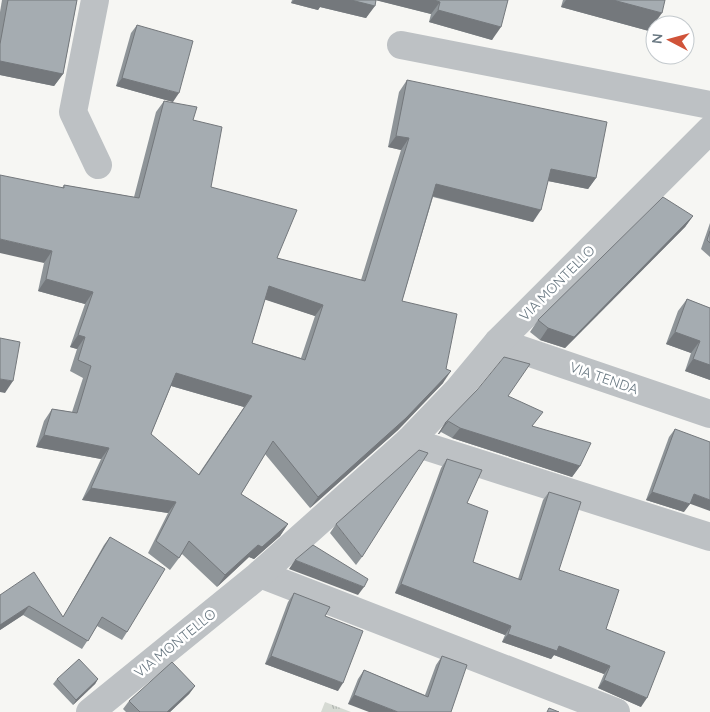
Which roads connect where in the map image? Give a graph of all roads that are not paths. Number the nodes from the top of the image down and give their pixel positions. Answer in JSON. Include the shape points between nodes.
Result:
{"nodes":[{"id":1,"x":95,"y":0,"type":"edge"},
{"id":2,"x":401,"y":45,"type":"dead end"},
{"id":3,"x":710,"y":105,"type":"edge"},
{"id":4,"x":710,"y":130,"type":"edge"},
{"id":5,"x":98,"y":164,"type":"dead end"},
{"id":6,"x":498,"y":342,"type":"junction"},
{"id":7,"x":710,"y":414,"type":"edge"},
{"id":8,"x":409,"y":441,"type":"junction"},
{"id":9,"x":710,"y":538,"type":"edge"},
{"id":10,"x":260,"y":574,"type":"junction"},
{"id":11,"x":90,"y":712,"type":"edge"},
{"id":12,"x":616,"y":712,"type":"edge"}],
"edges":[{"from":1,"to":5,"type":"street","via":[[73,112]]},
{"from":2,"to":3,"type":"street"},
{"from":4,"to":6,"type":"street","name":"VIA MONTELLO"},
{"from":6,"to":7,"type":"street","name":"VIA TENDA"},
{"from":6,"to":8,"type":"street","name":"VIA MONTELLO"},
{"from":8,"to":9,"type":"street"},
{"from":8,"to":10,"type":"street","name":"VIA MONTELLO"},
{"from":10,"to":11,"type":"street","name":"VIA MONTELLO"},
{"from":10,"to":12,"type":"street"}]}
